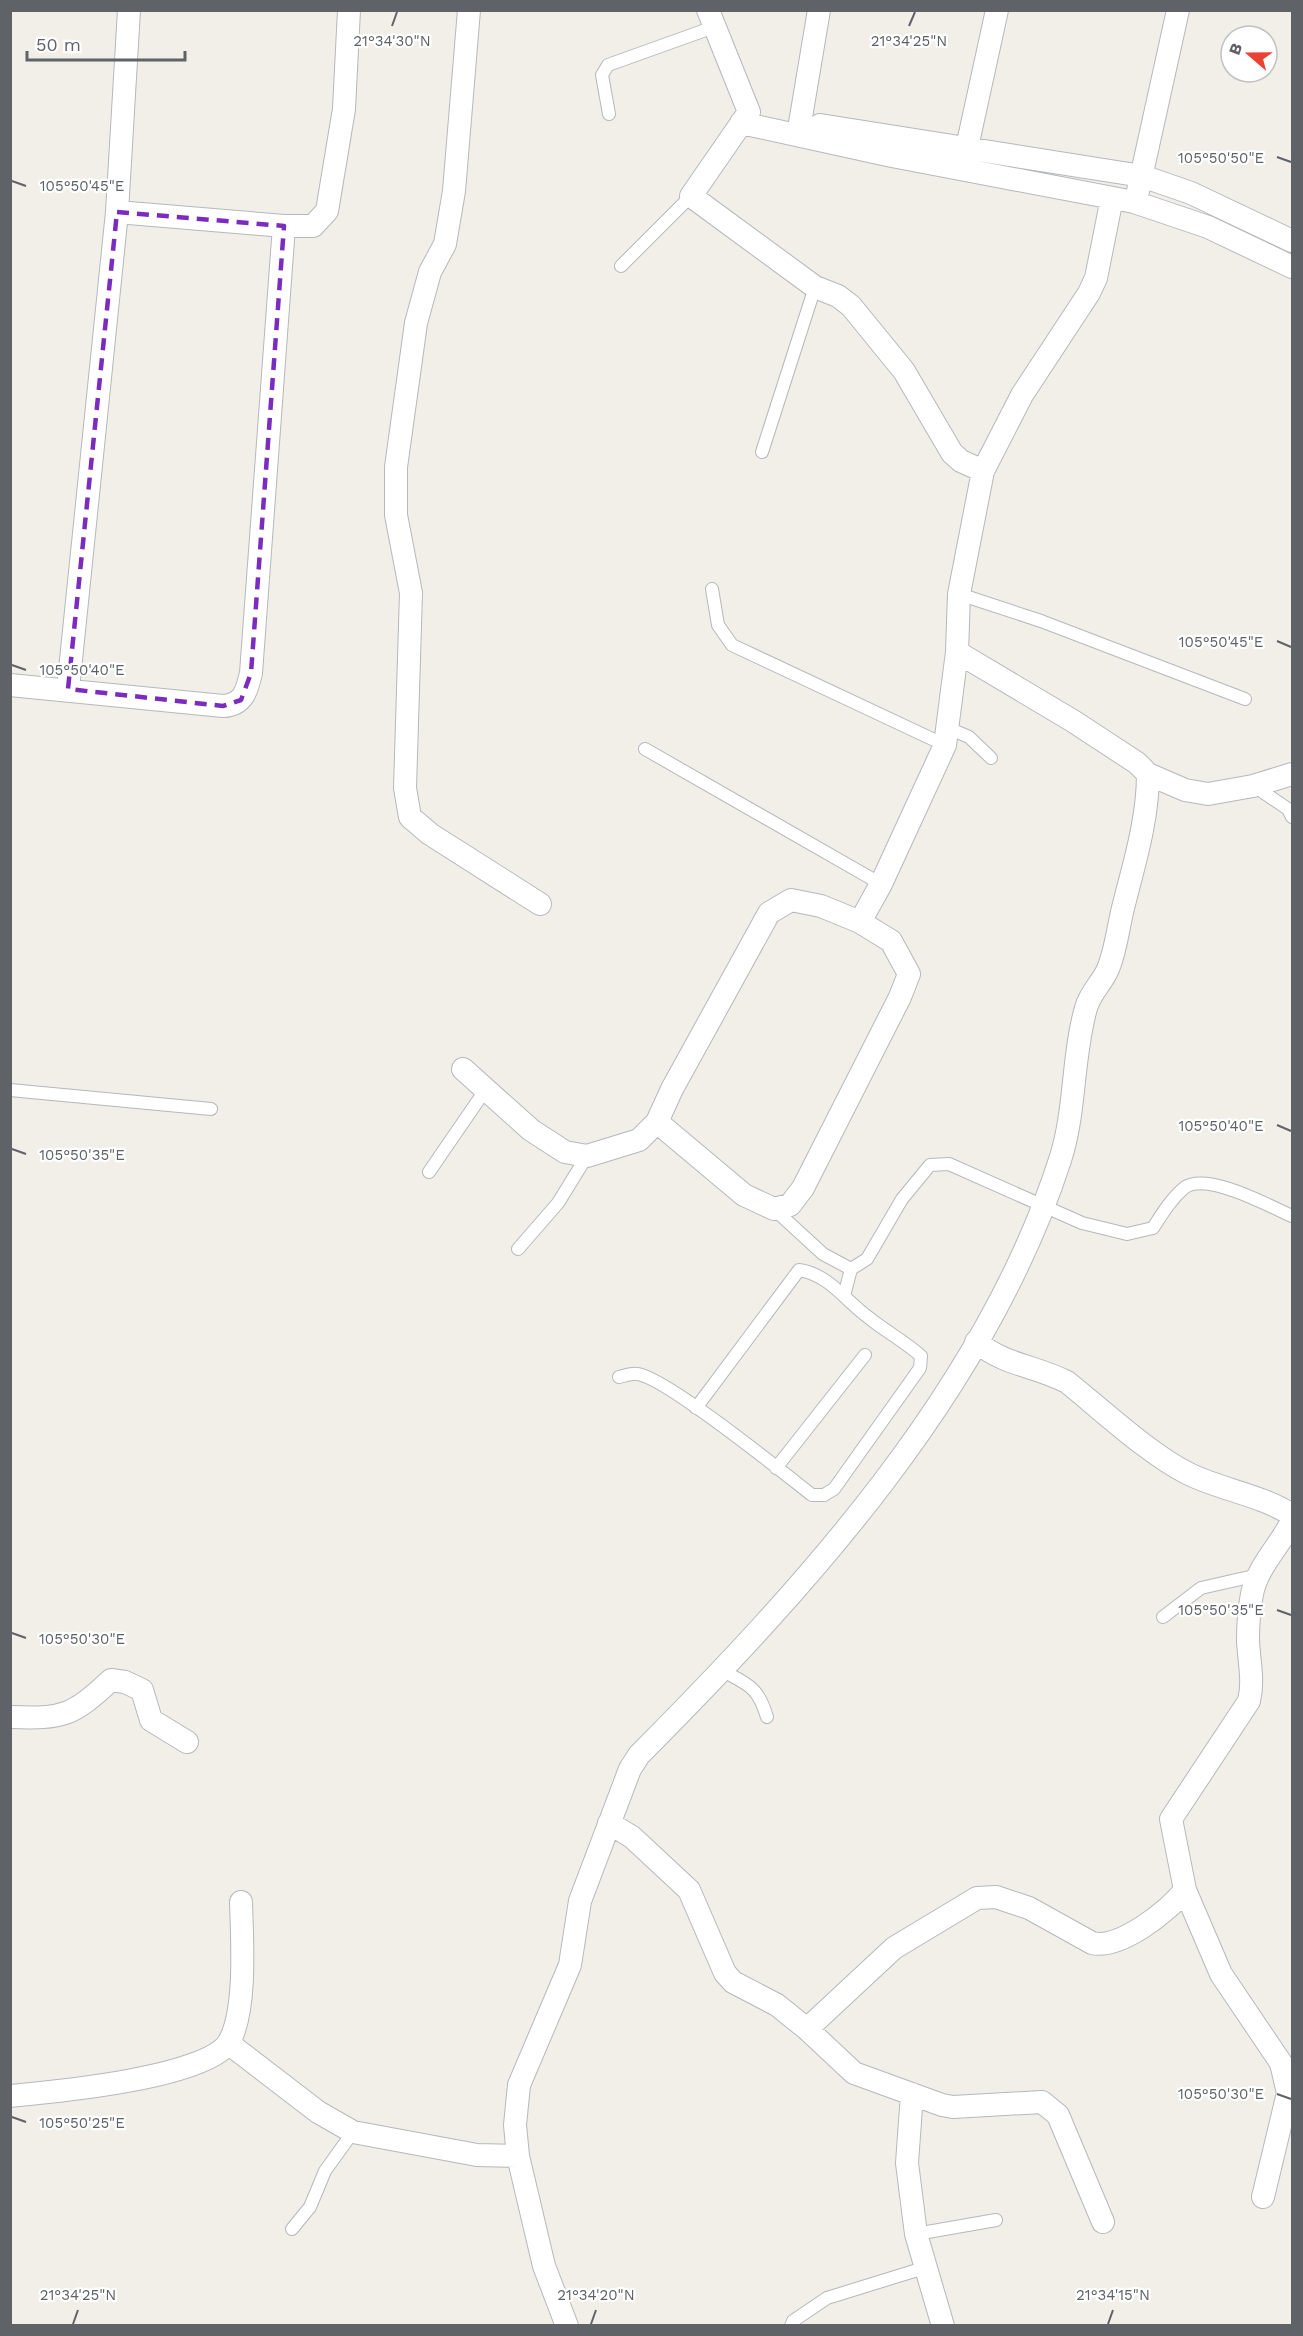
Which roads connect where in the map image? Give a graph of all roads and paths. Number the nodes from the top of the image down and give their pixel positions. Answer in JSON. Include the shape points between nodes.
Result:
{"nodes":[{"id":1,"x":129,"y":10,"type":"edge"},
{"id":2,"x":349,"y":10,"type":"edge"},
{"id":3,"x":469,"y":10,"type":"edge"},
{"id":4,"x":819,"y":10,"type":"edge"},
{"id":5,"x":997,"y":10,"type":"edge"},
{"id":6,"x":1178,"y":10,"type":"edge"},
{"id":7,"x":711,"y":19,"type":"edge"},
{"id":8,"x":609,"y":114,"type":"dead end"},
{"id":9,"x":745,"y":117,"type":"junction"},
{"id":10,"x":799,"y":128,"type":"junction"},
{"id":11,"x":965,"y":159,"type":"junction"},
{"id":12,"x":1142,"y":176,"type":"junction"},
{"id":13,"x":691,"y":196,"type":"junction"},
{"id":14,"x":1112,"y":198,"type":"junction"},
{"id":15,"x":1134,"y":202,"type":"junction"},
{"id":16,"x":117,"y":212,"type":"junction"},
{"id":17,"x":284,"y":226,"type":"junction"},
{"id":18,"x":1293,"y":241,"type":"edge"},
{"id":19,"x":621,"y":266,"type":"dead end"},
{"id":20,"x":1293,"y":267,"type":"edge"},
{"id":21,"x":815,"y":287,"type":"junction"},
{"id":22,"x":762,"y":452,"type":"dead end"},
{"id":23,"x":984,"y":471,"type":"junction"},
{"id":24,"x":712,"y":589,"type":"dead end"},
{"id":25,"x":959,"y":594,"type":"junction"},
{"id":26,"x":957,"y":652,"type":"junction"},
{"id":27,"x":10,"y":685,"type":"edge"},
{"id":28,"x":68,"y":689,"type":"junction"},
{"id":29,"x":1245,"y":699,"type":"dead end"},
{"id":30,"x":946,"y":736,"type":"junction"},
{"id":31,"x":645,"y":749,"type":"dead end"},
{"id":32,"x":991,"y":758,"type":"dead end"},
{"id":33,"x":1148,"y":774,"type":"junction"},
{"id":34,"x":1293,"y":774,"type":"edge"},
{"id":35,"x":1253,"y":786,"type":"junction"},
{"id":36,"x":1293,"y":817,"type":"edge"},
{"id":37,"x":881,"y":884,"type":"junction"},
{"id":38,"x":540,"y":904,"type":"dead end"},
{"id":39,"x":860,"y":922,"type":"junction"},
{"id":40,"x":463,"y":1069,"type":"dead end"},
{"id":41,"x":486,"y":1089,"type":"junction"},
{"id":42,"x":10,"y":1090,"type":"edge"},
{"id":43,"x":212,"y":1109,"type":"dead end"},
{"id":44,"x":657,"y":1122,"type":"junction"},
{"id":45,"x":587,"y":1156,"type":"junction"},
{"id":46,"x":429,"y":1172,"type":"dead end"},
{"id":47,"x":1042,"y":1206,"type":"junction"},
{"id":48,"x":774,"y":1209,"type":"junction"},
{"id":49,"x":1293,"y":1216,"type":"edge"},
{"id":50,"x":518,"y":1249,"type":"dead end"},
{"id":51,"x":851,"y":1269,"type":"junction"},
{"id":52,"x":844,"y":1296,"type":"junction"},
{"id":53,"x":976,"y":1342,"type":"junction"},
{"id":54,"x":865,"y":1355,"type":"dead end"},
{"id":55,"x":619,"y":1377,"type":"dead end"},
{"id":56,"x":696,"y":1408,"type":"junction"},
{"id":57,"x":776,"y":1468,"type":"junction"},
{"id":58,"x":1293,"y":1515,"type":"edge"},
{"id":59,"x":1293,"y":1521,"type":"edge"},
{"id":60,"x":1257,"y":1575,"type":"junction"},
{"id":61,"x":1163,"y":1617,"type":"dead end"},
{"id":62,"x":723,"y":1671,"type":"junction"},
{"id":63,"x":10,"y":1717,"type":"edge"},
{"id":64,"x":766,"y":1717,"type":"dead end"},
{"id":65,"x":187,"y":1742,"type":"dead end"},
{"id":66,"x":609,"y":1823,"type":"junction"},
{"id":67,"x":1185,"y":1890,"type":"junction"},
{"id":68,"x":241,"y":1902,"type":"dead end"},
{"id":69,"x":807,"y":2029,"type":"junction"},
{"id":70,"x":228,"y":2043,"type":"junction"},
{"id":71,"x":912,"y":2094,"type":"junction"},
{"id":72,"x":10,"y":2096,"type":"edge"},
{"id":73,"x":353,"y":2132,"type":"junction"},
{"id":74,"x":518,"y":2156,"type":"junction"},
{"id":75,"x":1263,"y":2197,"type":"dead end"},
{"id":76,"x":996,"y":2220,"type":"dead end"},
{"id":77,"x":1102,"y":2222,"type":"dead end"},
{"id":78,"x":292,"y":2229,"type":"dead end"},
{"id":79,"x":916,"y":2234,"type":"junction"},
{"id":80,"x":924,"y":2268,"type":"junction"},
{"id":81,"x":567,"y":2325,"type":"edge"},
{"id":82,"x":791,"y":2325,"type":"edge"},
{"id":83,"x":943,"y":2325,"type":"edge"}],
"edges":[{"from":1,"to":16,"type":"street"},
{"from":2,"to":17,"type":"street","via":[[344,109],[327,212],[313,226]]},
{"from":3,"to":38,"type":"street","via":[[454,191],[445,244],[430,272],[416,323],[396,467],[396,515],[411,593],[405,788],[410,817],[430,834]]},
{"from":4,"to":10,"type":"street"},
{"from":5,"to":11,"type":"street"},
{"from":6,"to":12,"type":"street"},
{"from":7,"to":8,"type":"lane","via":[[608,65],[602,75]]},
{"from":7,"to":9,"type":"street"},
{"from":9,"to":10,"type":"street"},
{"from":9,"to":13,"type":"street"},
{"from":10,"to":11,"type":"street"},
{"from":11,"to":12,"type":"street"},
{"from":11,"to":14,"type":"street"},
{"from":12,"to":15,"type":"street"},
{"from":12,"to":18,"type":"street","via":[[1191,193]]},
{"from":13,"to":19,"type":"lane"},
{"from":13,"to":21,"type":"street"},
{"from":14,"to":15,"type":"street"},
{"from":14,"to":23,"type":"street","via":[[1096,278],[1089,293],[1022,395]]},
{"from":15,"to":20,"type":"street","via":[[1208,227]]},
{"from":16,"to":17,"type":"street"},
{"from":16,"to":28,"type":"street"},
{"from":17,"to":28,"type":"street","via":[[248,690],[241,700],[223,706]]},
{"from":21,"to":22,"type":"lane"},
{"from":21,"to":23,"type":"street","via":[[851,306],[904,371],[952,453]]},
{"from":23,"to":25,"type":"street"},
{"from":24,"to":30,"type":"lane","via":[[718,625],[732,645]]},
{"from":25,"to":26,"type":"street"},
{"from":25,"to":29,"type":"lane"},
{"from":26,"to":30,"type":"street"},
{"from":26,"to":33,"type":"street","via":[[1073,721]]},
{"from":27,"to":28,"type":"street"},
{"from":30,"to":32,"type":"lane","via":[[969,737]]},
{"from":30,"to":37,"type":"street"},
{"from":31,"to":37,"type":"lane"},
{"from":33,"to":35,"type":"street","via":[[1185,790],[1208,794]]},
{"from":33,"to":47,"type":"street","via":[[1148,803],[1109,967],[1086,1009],[1063,1150]]},
{"from":34,"to":35,"type":"street"},
{"from":35,"to":36,"type":"lane","via":[[1288,809]]},
{"from":37,"to":39,"type":"street"},
{"from":39,"to":44,"type":"street","via":[[821,906],[791,900],[769,913]]},
{"from":39,"to":48,"type":"street","via":[[891,941],[909,974],[803,1188],[790,1204]]},
{"from":40,"to":41,"type":"street"},
{"from":41,"to":45,"type":"street","via":[[556,1147]]},
{"from":41,"to":46,"type":"lane"},
{"from":42,"to":43,"type":"lane"},
{"from":44,"to":45,"type":"street","via":[[639,1140]]},
{"from":44,"to":48,"type":"street","via":[[744,1195]]},
{"from":45,"to":50,"type":"lane","via":[[558,1203]]},
{"from":47,"to":49,"type":"lane","via":[[1082,1223],[1127,1234],[1153,1228],[1186,1187],[1205,1182]]},
{"from":47,"to":51,"type":"lane","via":[[949,1164],[930,1166],[902,1199],[867,1259]]},
{"from":47,"to":53,"type":"street","via":[[1008,1283]]},
{"from":48,"to":51,"type":"lane","via":[[823,1254]]},
{"from":51,"to":52,"type":"lane"},
{"from":52,"to":56,"type":"lane","via":[[812,1272],[799,1270]]},
{"from":52,"to":57,"type":"lane","via":[[921,1356],[920,1368],[834,1489],[812,1496]]},
{"from":53,"to":58,"type":"street","via":[[1001,1359],[1066,1382],[1190,1474]]},
{"from":53,"to":62,"type":"street","via":[[922,1431],[851,1522]]},
{"from":54,"to":57,"type":"lane"},
{"from":55,"to":56,"type":"lane","via":[[638,1373]]},
{"from":56,"to":57,"type":"lane"},
{"from":59,"to":60,"type":"street"},
{"from":60,"to":61,"type":"lane","via":[[1202,1588]]},
{"from":60,"to":67,"type":"street","via":[[1248,1639],[1252,1691],[1249,1701],[1171,1819]]},
{"from":62,"to":64,"type":"lane","via":[[761,1697]]},
{"from":62,"to":66,"type":"street","via":[[639,1755]]},
{"from":63,"to":65,"type":"street","via":[[44,1718],[77,1710],[111,1680],[142,1690],[151,1719]]},
{"from":66,"to":69,"type":"street","via":[[632,1836],[689,1890],[725,1973],[733,1982],[777,2005]]},
{"from":66,"to":74,"type":"street","via":[[580,1901],[570,1965],[519,2085],[514,2125]]},
{"from":67,"to":69,"type":"street","via":[[1164,1911],[1115,1943],[1103,1946],[1029,1908],[996,1897],[976,1898],[894,1948]]},
{"from":67,"to":75,"type":"street","via":[[1221,1974],[1281,2063],[1288,2093]]},
{"from":68,"to":70,"type":"street","via":[[243,1959],[237,2016]]},
{"from":69,"to":71,"type":"street","via":[[854,2073]]},
{"from":70,"to":72,"type":"street","via":[[211,2056],[139,2080]]},
{"from":70,"to":73,"type":"street","via":[[318,2112]]},
{"from":71,"to":77,"type":"street","via":[[953,2107],[1042,2102],[1058,2115]]},
{"from":71,"to":79,"type":"street","via":[[908,2163]]},
{"from":73,"to":74,"type":"street","via":[[477,2155]]},
{"from":73,"to":78,"type":"lane","via":[[325,2171],[310,2207]]},
{"from":74,"to":81,"type":"street","via":[[544,2266]]},
{"from":76,"to":79,"type":"lane"},
{"from":79,"to":80,"type":"street"},
{"from":80,"to":82,"type":"lane","via":[[827,2298]]},
{"from":80,"to":83,"type":"street"}]}
